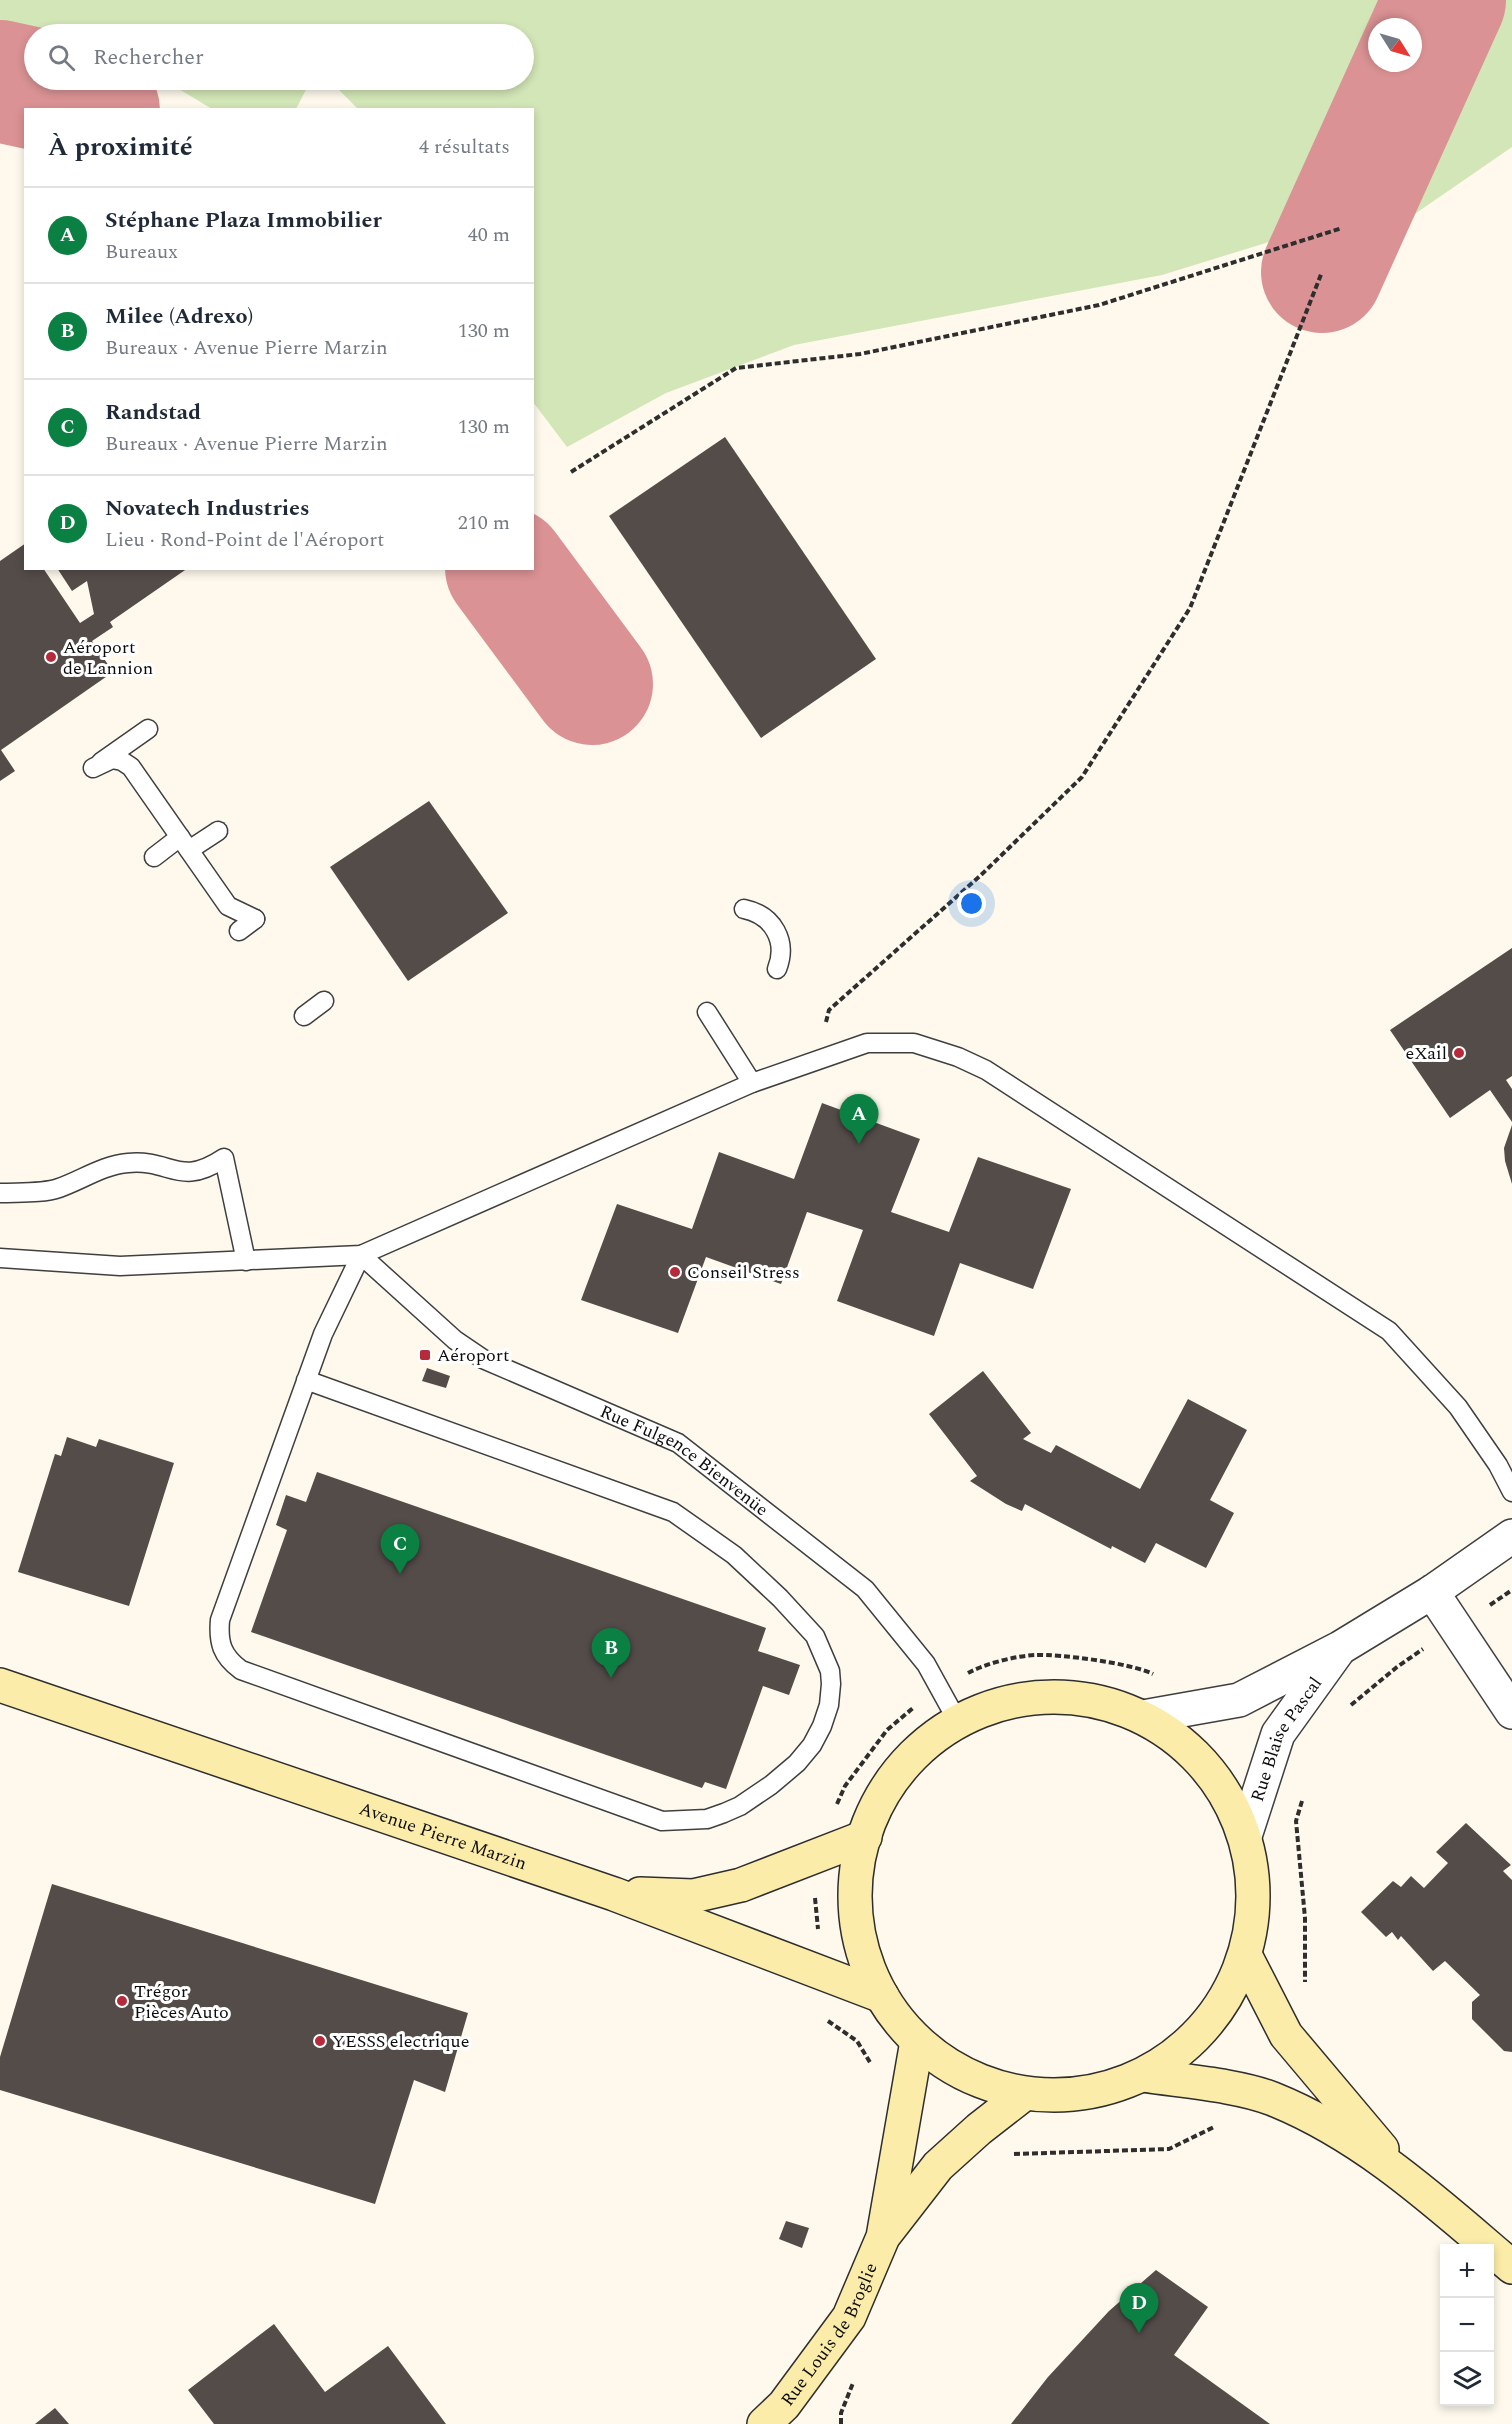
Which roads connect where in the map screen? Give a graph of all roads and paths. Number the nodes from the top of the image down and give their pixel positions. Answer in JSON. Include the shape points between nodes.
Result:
{"nodes":[{"id":1,"x":1342,"y":228,"type":"dead end"},
{"id":2,"x":1322,"y":272,"type":"dead end"},
{"id":3,"x":571,"y":472,"type":"dead end"},
{"id":4,"x":148,"y":729,"type":"dead end"},
{"id":5,"x":218,"y":831,"type":"dead end"},
{"id":6,"x":185,"y":844,"type":"junction"},
{"id":7,"x":154,"y":856,"type":"dead end"},
{"id":8,"x":744,"y":909,"type":"dead end"},
{"id":9,"x":239,"y":931,"type":"dead end"},
{"id":10,"x":777,"y":969,"type":"dead end"},
{"id":11,"x":324,"y":1001,"type":"dead end"},
{"id":12,"x":707,"y":1012,"type":"dead end"},
{"id":13,"x":303,"y":1016,"type":"dead end"},
{"id":14,"x":817,"y":1060,"type":"junction"},
{"id":15,"x":752,"y":1083,"type":"junction"},
{"id":16,"x":84,"y":1172,"type":"dead end"},
{"id":17,"x":62,"y":1187,"type":"junction"},
{"id":18,"x":0,"y":1193,"type":"edge"},
{"id":19,"x":361,"y":1256,"type":"junction"},
{"id":20,"x":0,"y":1258,"type":"edge"},
{"id":21,"x":246,"y":1261,"type":"junction"},
{"id":22,"x":306,"y":1380,"type":"junction"},
{"id":23,"x":1512,"y":1492,"type":"edge"},
{"id":24,"x":1512,"y":1536,"type":"edge"},
{"id":25,"x":1512,"y":1590,"type":"edge"},
{"id":26,"x":1432,"y":1592,"type":"junction"},
{"id":27,"x":1456,"y":1628,"type":"junction"},
{"id":28,"x":1340,"y":1648,"type":"junction"},
{"id":29,"x":0,"y":1685,"type":"edge"},
{"id":30,"x":940,"y":1689,"type":"junction"},
{"id":31,"x":1206,"y":1706,"type":"junction"},
{"id":32,"x":1345,"y":1710,"type":"dead end"},
{"id":33,"x":1512,"y":1712,"type":"edge"},
{"id":34,"x":1143,"y":1717,"type":"junction"},
{"id":35,"x":958,"y":1722,"type":"junction"},
{"id":36,"x":1267,"y":1768,"type":"junction"},
{"id":37,"x":1302,"y":1800,"type":"dead end"},
{"id":38,"x":1296,"y":1821,"type":"junction"},
{"id":39,"x":1245,"y":1836,"type":"junction"},
{"id":40,"x":865,"y":1837,"type":"junction"},
{"id":41,"x":820,"y":1854,"type":"junction"},
{"id":42,"x":614,"y":1894,"type":"junction"},
{"id":43,"x":1245,"y":1955,"type":"junction"},
{"id":44,"x":830,"y":1976,"type":"junction"},
{"id":45,"x":1305,"y":1988,"type":"dead end"},
{"id":46,"x":882,"y":1996,"type":"junction"},
{"id":47,"x":854,"y":2033,"type":"dead end"},
{"id":48,"x":857,"y":2041,"type":"dead end"},
{"id":49,"x":917,"y":2041,"type":"junction"},
{"id":50,"x":1143,"y":2075,"type":"junction"},
{"id":51,"x":1024,"y":2094,"type":"junction"},
{"id":52,"x":1407,"y":2177,"type":"junction"},
{"id":53,"x":883,"y":2237,"type":"junction"},
{"id":54,"x":1512,"y":2266,"type":"edge"},
{"id":55,"x":764,"y":2424,"type":"edge"}],
"edges":[{"from":1,"to":3,"type":"path","via":[[1099,306],[860,354],[736,368]]},
{"from":2,"to":14,"type":"path","via":[[1190,608],[1082,777],[980,876],[829,1010]]},
{"from":4,"to":6,"type":"lane","via":[[93,768],[112,759],[131,767]]},
{"from":5,"to":6,"type":"lane"},
{"from":6,"to":7,"type":"lane"},
{"from":6,"to":9,"type":"lane","via":[[228,906],[255,919]]},
{"from":8,"to":10,"type":"lane","via":[[767,918],[776,930],[781,944]]},
{"from":11,"to":13,"type":"lane"},
{"from":12,"to":15,"type":"lane"},
{"from":14,"to":15,"type":"lane"},
{"from":14,"to":23,"type":"lane","via":[[867,1043],[898,1042],[958,1057],[986,1070],[1389,1331],[1458,1407]]},
{"from":15,"to":19,"type":"lane"},
{"from":16,"to":17,"type":"lane"},
{"from":17,"to":18,"type":"lane"},
{"from":17,"to":21,"type":"lane","via":[[121,1164],[148,1163],[197,1172],[224,1158]]},
{"from":19,"to":21,"type":"lane"},
{"from":19,"to":22,"type":"lane","via":[[323,1334]]},
{"from":19,"to":30,"type":"lane","name":"Rue Fulgence Bienvenüe","via":[[455,1340],[483,1359],[678,1443],[865,1589],[926,1664]]},
{"from":20,"to":21,"type":"lane","via":[[120,1266]]},
{"from":22,"to":22,"type":"lane","via":[[220,1620],[223,1652],[231,1662],[252,1674],[662,1821],[707,1819],[740,1806],[785,1774],[812,1745],[829,1705],[831,1684],[826,1658],[815,1636],[734,1555],[674,1512]]},
{"from":24,"to":26,"type":"street","name":"Rue Blaise Pascal"},
{"from":25,"to":27,"type":"path"},
{"from":26,"to":27,"type":"street"},
{"from":26,"to":28,"type":"street","name":"Rue Blaise Pascal"},
{"from":27,"to":32,"type":"path","via":[[1397,1666]]},
{"from":27,"to":33,"type":"street"},
{"from":28,"to":31,"type":"street","name":"Rue Blaise Pascal","via":[[1239,1700]]},
{"from":28,"to":36,"type":"street","name":"Rue Blaise Pascal","via":[[1278,1734]]},
{"from":29,"to":42,"type":"main road","name":"Avenue Pierre Marzin"},
{"from":30,"to":31,"type":"path","via":[[980,1666],[1034,1655],[1143,1669],[1189,1692]]},
{"from":30,"to":35,"type":"lane","name":"Rue Fulgence Bienvenüe"},
{"from":30,"to":41,"type":"path","via":[[887,1730],[845,1786],[822,1838]]},
{"from":31,"to":34,"type":"street","name":"Rue Blaise Pascal"},
{"from":34,"to":35,"type":"main road","via":[[1107,1704],[1040,1698],[994,1707]]},
{"from":34,"to":39,"type":"main road","via":[[1176,1738],[1206,1766],[1229,1799]]},
{"from":35,"to":40,"type":"main road","via":[[911,1759],[891,1783]]},
{"from":36,"to":38,"type":"path","via":[[1276,1777]]},
{"from":36,"to":39,"type":"street","name":"Rue Blaise Pascal"},
{"from":37,"to":38,"type":"path"},
{"from":38,"to":45,"type":"path","via":[[1305,1918]]},
{"from":39,"to":43,"type":"main road","via":[[1253,1875],[1252,1916]]},
{"from":40,"to":41,"type":"main road"},
{"from":40,"to":46,"type":"main road","via":[[857,1869],[855,1902],[859,1935]]},
{"from":41,"to":42,"type":"main road","via":[[741,1885],[693,1896]]},
{"from":41,"to":44,"type":"path","via":[[815,1900],[821,1956]]},
{"from":42,"to":44,"type":"main road","name":"Avenue Pierre Marzin"},
{"from":43,"to":50,"type":"main road","via":[[1229,1992],[1206,2026],[1177,2053]]},
{"from":43,"to":52,"type":"main road","via":[[1286,2035]]},
{"from":44,"to":46,"type":"main road","name":"Avenue Pierre Marzin"},
{"from":46,"to":49,"type":"main road"},
{"from":47,"to":48,"type":"path"},
{"from":49,"to":51,"type":"main road","via":[[949,2066],[986,2084]]},
{"from":49,"to":53,"type":"main road","name":"Rue Louis de Broglie"},
{"from":50,"to":51,"type":"main road","via":[[1105,2089],[1065,2096]]},
{"from":50,"to":52,"type":"main road","via":[[1272,2098],[1330,2127]]},
{"from":51,"to":53,"type":"main road","name":"Rue Louis de Broglie","via":[[938,2166]]},
{"from":52,"to":54,"type":"main road"},
{"from":53,"to":55,"type":"main road","name":"Rue Louis de Broglie","via":[[849,2317],[784,2405]]}]}
